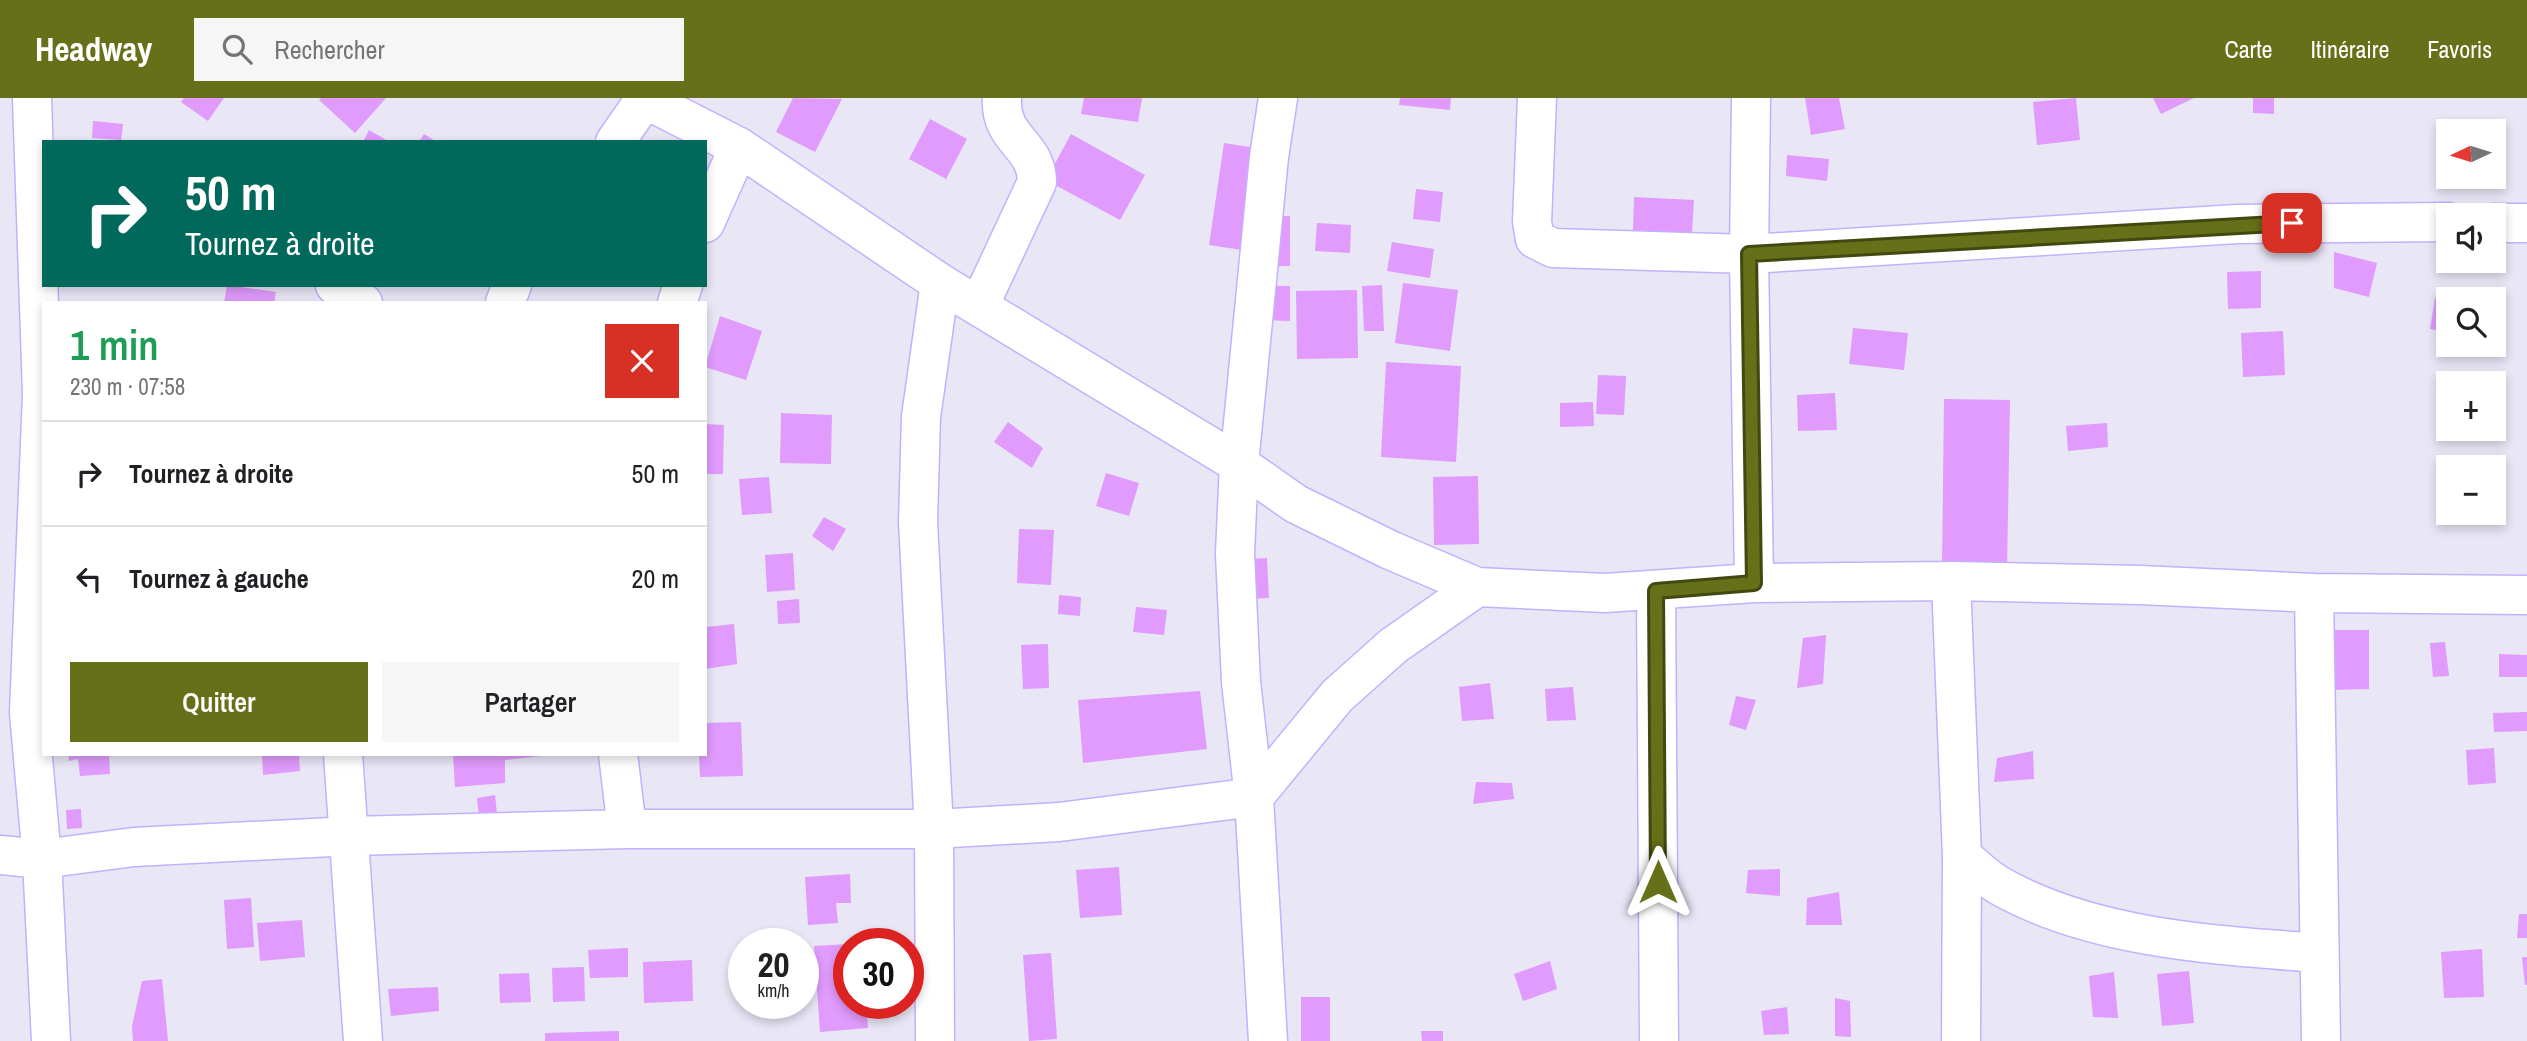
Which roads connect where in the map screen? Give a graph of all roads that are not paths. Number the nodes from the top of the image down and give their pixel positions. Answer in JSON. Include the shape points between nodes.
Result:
{"nodes":[{"id":1,"x":32,"y":98,"type":"edge"},
{"id":2,"x":644,"y":98,"type":"edge"},
{"id":3,"x":1002,"y":98,"type":"edge"},
{"id":4,"x":1278,"y":98,"type":"edge"},
{"id":5,"x":1537,"y":98,"type":"edge"},
{"id":6,"x":1751,"y":98,"type":"edge"},
{"id":7,"x":616,"y":140,"type":"edge"},
{"id":8,"x":739,"y":147,"type":"junction"},
{"id":9,"x":707,"y":219,"type":"edge"},
{"id":10,"x":2436,"y":222,"type":"edge"},
{"id":11,"x":2506,"y":223,"type":"edge"},
{"id":12,"x":2527,"y":223,"type":"edge"},
{"id":13,"x":1749,"y":254,"type":"junction"},
{"id":14,"x":40,"y":262,"type":"edge"},
{"id":15,"x":940,"y":283,"type":"junction"},
{"id":16,"x":979,"y":306,"type":"junction"},
{"id":17,"x":1239,"y":464,"type":"junction"},
{"id":18,"x":1951,"y":581,"type":"junction"},
{"id":19,"x":1754,"y":583,"type":"junction"},
{"id":20,"x":1478,"y":587,"type":"junction"},
{"id":21,"x":1656,"y":591,"type":"junction"},
{"id":22,"x":2314,"y":593,"type":"junction"},
{"id":23,"x":2527,"y":595,"type":"edge"},
{"id":24,"x":343,"y":756,"type":"edge"},
{"id":25,"x":618,"y":756,"type":"edge"},
{"id":26,"x":1254,"y":797,"type":"junction"},
{"id":27,"x":934,"y":829,"type":"junction"},
{"id":28,"x":627,"y":830,"type":"junction"},
{"id":29,"x":351,"y":836,"type":"junction"},
{"id":30,"x":0,"y":855,"type":"edge"},
{"id":31,"x":1962,"y":856,"type":"junction"},
{"id":32,"x":42,"y":859,"type":"junction"},
{"id":33,"x":2319,"y":953,"type":"junction"},
{"id":34,"x":51,"y":1041,"type":"edge"},
{"id":35,"x":363,"y":1041,"type":"edge"},
{"id":36,"x":935,"y":1041,"type":"edge"},
{"id":37,"x":1268,"y":1041,"type":"edge"},
{"id":38,"x":1659,"y":1041,"type":"edge"},
{"id":39,"x":1961,"y":1041,"type":"edge"},
{"id":40,"x":2321,"y":1041,"type":"edge"}],
"edges":[{"from":1,"to":14,"type":"street"},
{"from":2,"to":7,"type":"street"},
{"from":2,"to":8,"type":"street"},
{"from":3,"to":16,"type":"street","via":[[1004,125],[1034,162],[1037,181]]},
{"from":4,"to":17,"type":"street"},
{"from":5,"to":13,"type":"street","via":[[1535,239],[1553,248]]},
{"from":6,"to":13,"type":"street"},
{"from":8,"to":9,"type":"street"},
{"from":8,"to":15,"type":"street"},
{"from":10,"to":13,"type":"street","via":[[2237,224]]},
{"from":11,"to":12,"type":"street"},
{"from":13,"to":19,"type":"street"},
{"from":14,"to":32,"type":"street","via":[[42,394],[29,713]]},
{"from":15,"to":16,"type":"street"},
{"from":15,"to":27,"type":"street","via":[[921,417],[918,522]]},
{"from":16,"to":17,"type":"street"},
{"from":17,"to":20,"type":"street","via":[[1296,504]]},
{"from":17,"to":26,"type":"street","via":[[1235,554],[1241,682]]},
{"from":18,"to":19,"type":"street"},
{"from":18,"to":22,"type":"street"},
{"from":18,"to":31,"type":"street"},
{"from":19,"to":21,"type":"street"},
{"from":20,"to":21,"type":"street","via":[[1538,592]]},
{"from":20,"to":26,"type":"street","via":[[1393,646],[1337,696]]},
{"from":21,"to":38,"type":"street"},
{"from":22,"to":23,"type":"street"},
{"from":22,"to":33,"type":"street"},
{"from":24,"to":29,"type":"street"},
{"from":25,"to":28,"type":"street"},
{"from":26,"to":27,"type":"street","via":[[1059,822]]},
{"from":26,"to":37,"type":"street"},
{"from":27,"to":28,"type":"street"},
{"from":27,"to":36,"type":"street"},
{"from":28,"to":29,"type":"street"},
{"from":29,"to":32,"type":"street","via":[[134,847]]},
{"from":29,"to":35,"type":"street"},
{"from":30,"to":32,"type":"street"},
{"from":31,"to":33,"type":"street","via":[[1999,886],[2063,913],[2144,935]]},
{"from":31,"to":39,"type":"street"},
{"from":32,"to":34,"type":"street"},
{"from":33,"to":40,"type":"street"}]}
